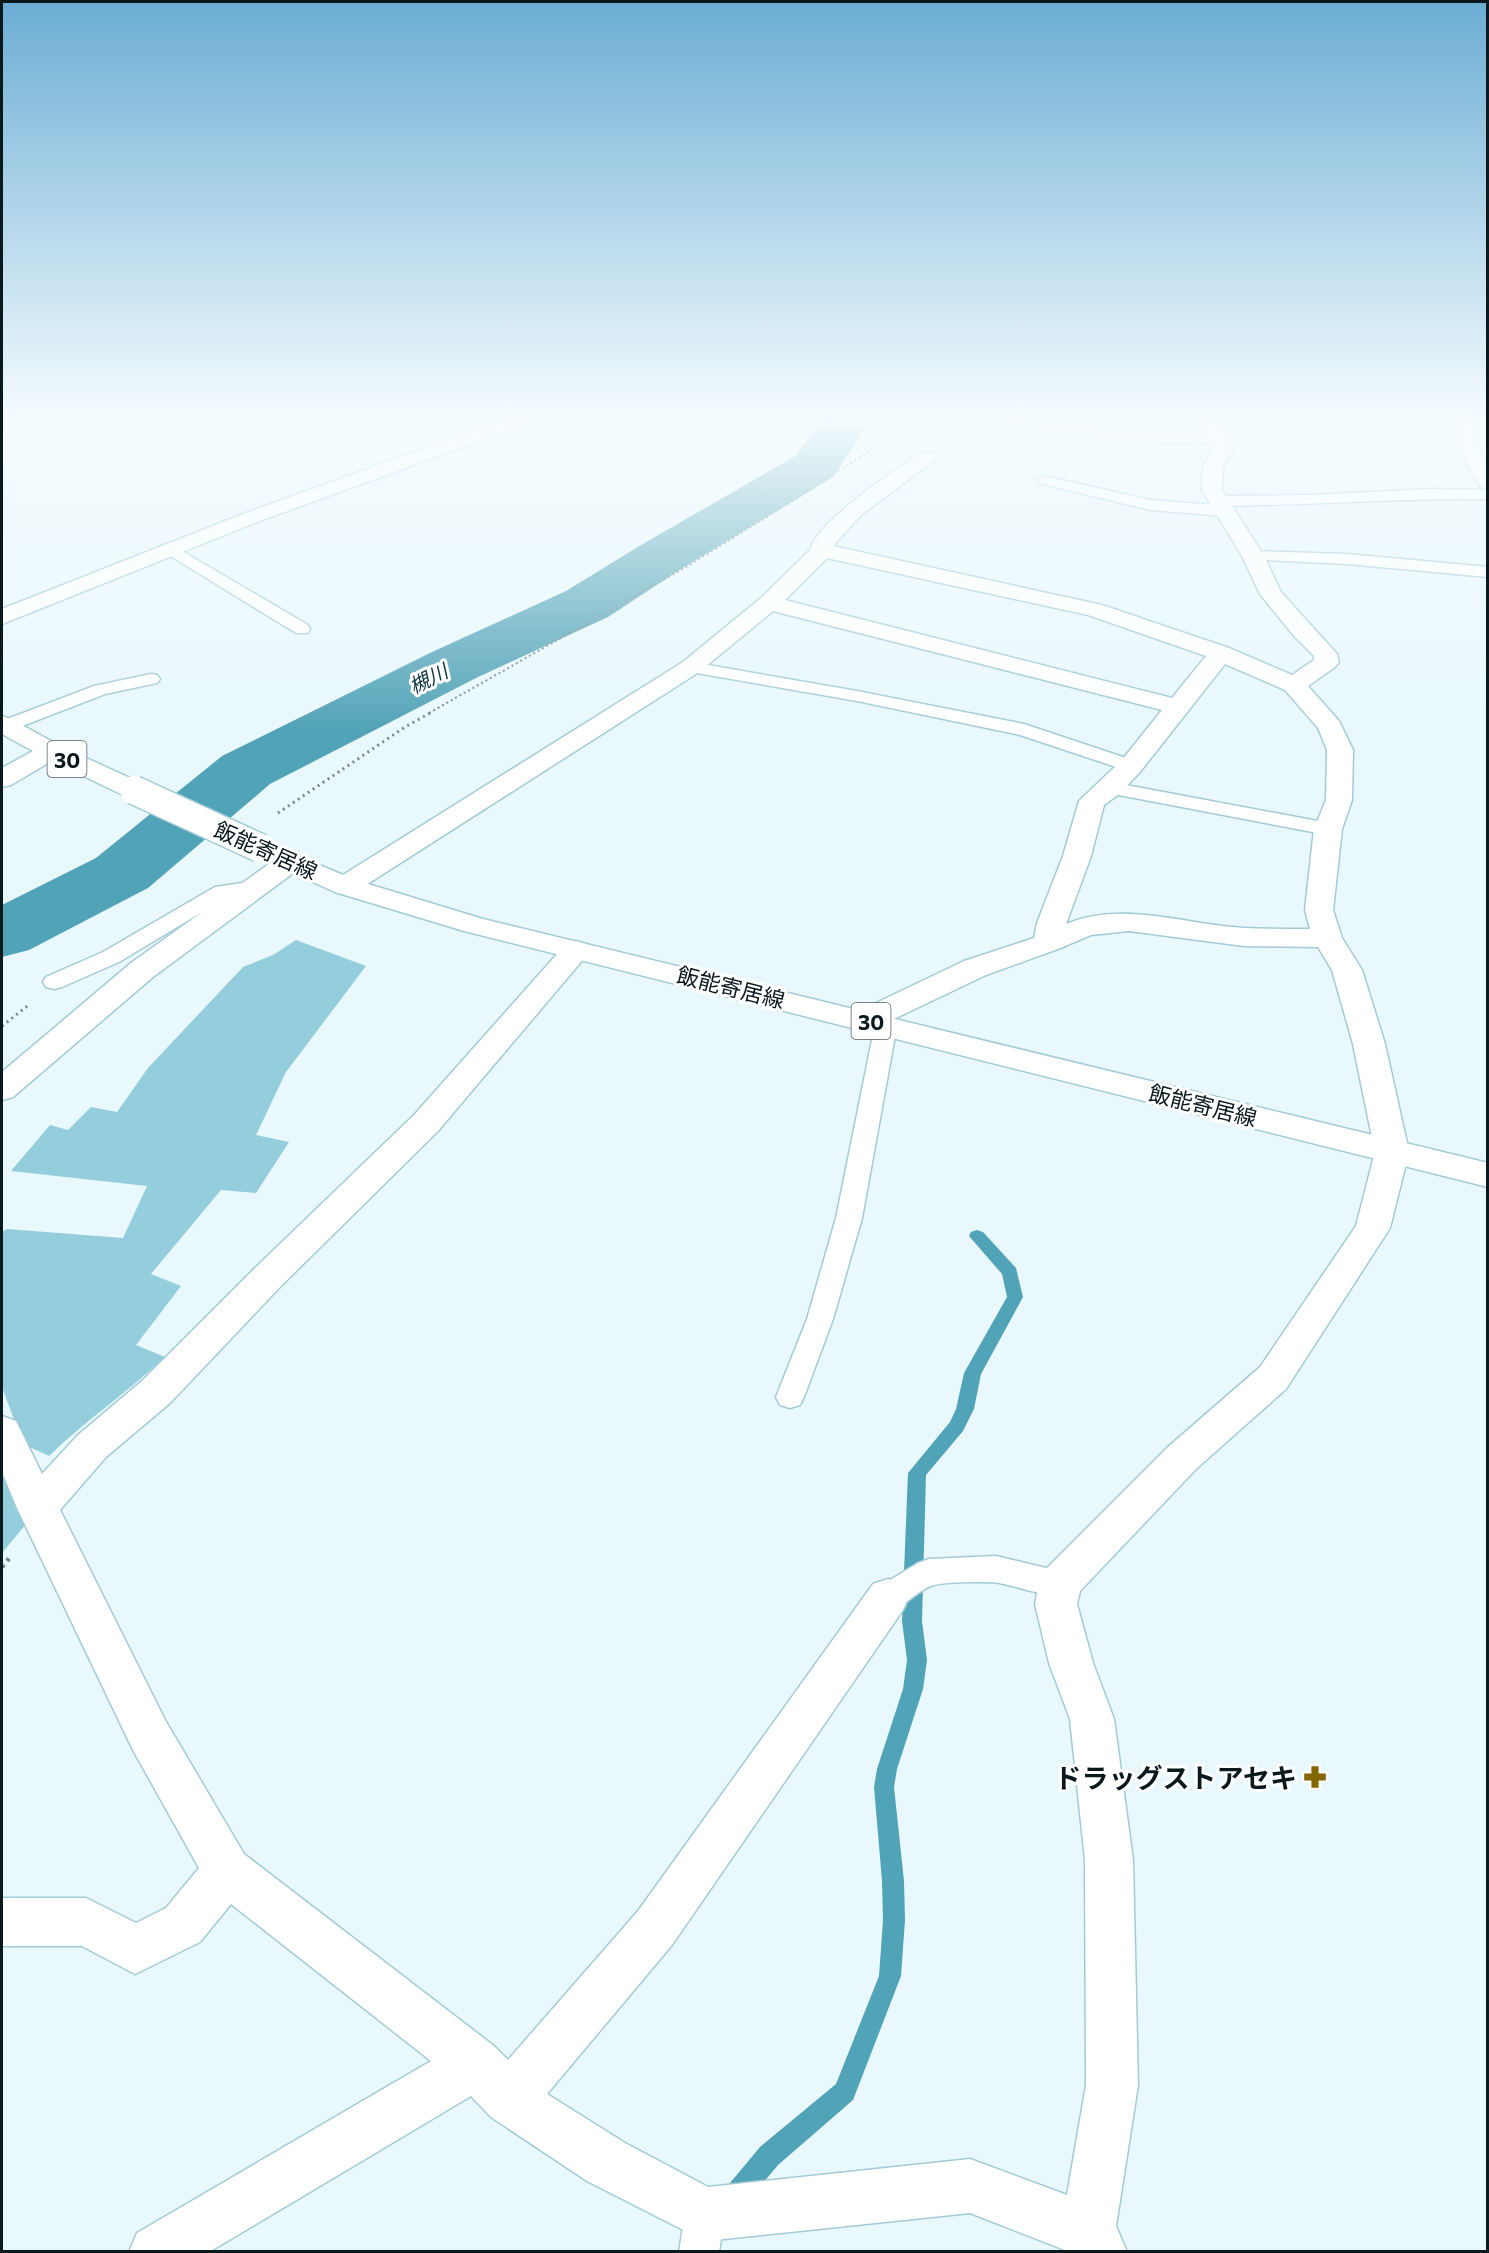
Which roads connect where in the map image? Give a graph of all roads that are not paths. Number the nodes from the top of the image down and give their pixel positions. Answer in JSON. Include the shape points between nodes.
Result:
{"nodes":[{"id":1,"x":239,"y":522,"type":"edge"},
{"id":2,"x":843,"y":522,"type":"edge"},
{"id":3,"x":1233,"y":522,"type":"edge"},
{"id":4,"x":170,"y":549,"type":"junction"},
{"id":5,"x":822,"y":550,"type":"junction"},
{"id":6,"x":1253,"y":556,"type":"junction"},
{"id":7,"x":1488,"y":572,"type":"edge"},
{"id":8,"x":769,"y":603,"type":"junction"},
{"id":9,"x":2,"y":617,"type":"edge"},
{"id":10,"x":302,"y":628,"type":"dead end"},
{"id":11,"x":1221,"y":653,"type":"junction"},
{"id":12,"x":691,"y":667,"type":"junction"},
{"id":13,"x":150,"y":679,"type":"dead end"},
{"id":14,"x":1294,"y":686,"type":"junction"},
{"id":15,"x":1178,"y":707,"type":"junction"},
{"id":16,"x":4,"y":725,"type":"edge"},
{"id":17,"x":51,"y":751,"type":"junction"},
{"id":18,"x":1131,"y":766,"type":"junction"},
{"id":19,"x":2,"y":779,"type":"edge"},
{"id":20,"x":1110,"y":788,"type":"junction"},
{"id":21,"x":1328,"y":829,"type":"junction"},
{"id":22,"x":290,"y":862,"type":"junction"},
{"id":23,"x":345,"y":886,"type":"junction"},
{"id":24,"x":255,"y":887,"type":"junction"},
{"id":25,"x":1327,"y":938,"type":"junction"},
{"id":26,"x":1048,"y":943,"type":"junction"},
{"id":27,"x":576,"y":950,"type":"junction"},
{"id":28,"x":54,"y":982,"type":"road end"},
{"id":29,"x":876,"y":1022,"type":"junction"},
{"id":30,"x":2,"y":1089,"type":"edge"},
{"id":31,"x":1392,"y":1152,"type":"junction"},
{"id":32,"x":1488,"y":1175,"type":"edge"},
{"id":33,"x":790,"y":1397,"type":"dead end"},
{"id":34,"x":2,"y":1432,"type":"edge"},
{"id":35,"x":37,"y":1508,"type":"junction"},
{"id":36,"x":1060,"y":1583,"type":"junction"},
{"id":37,"x":888,"y":1597,"type":"joint"},
{"id":38,"x":227,"y":1871,"type":"junction"},
{"id":39,"x":2,"y":1922,"type":"edge"},
{"id":40,"x":492,"y":2081,"type":"junction"},
{"id":41,"x":702,"y":2233,"type":"edge"},
{"id":42,"x":1094,"y":2241,"type":"edge"},
{"id":43,"x":156,"y":2252,"type":"edge"}],
"edges":[{"from":1,"to":4,"type":"main road"},
{"from":2,"to":5,"type":"main road","via":[[822,544]]},
{"from":3,"to":6,"type":"main road"},
{"from":4,"to":9,"type":"main road"},
{"from":4,"to":10,"type":"lane"},
{"from":5,"to":8,"type":"main road"},
{"from":5,"to":11,"type":"main road","via":[[1094,610]]},
{"from":6,"to":7,"type":"lane","via":[[1347,559]]},
{"from":6,"to":14,"type":"main road","via":[[1271,594],[1325,654],[1327,663]]},
{"from":8,"to":12,"type":"main road"},
{"from":8,"to":15,"type":"main road"},
{"from":11,"to":14,"type":"main road"},
{"from":11,"to":15,"type":"main road"},
{"from":12,"to":18,"type":"lane","via":[[1024,730]]},
{"from":12,"to":23,"type":"main road"},
{"from":13,"to":16,"type":"lane","via":[[100,690]]},
{"from":14,"to":21,"type":"main road","via":[[1330,726],[1341,750],[1339,800]]},
{"from":15,"to":18,"type":"main road"},
{"from":16,"to":17,"type":"main road","name":"飯能寄居線","number":"30"},
{"from":17,"to":19,"type":"main road"},
{"from":17,"to":22,"type":"main road","name":"飯能寄居線","number":"30","bridge":true},
{"from":18,"to":20,"type":"main road"},
{"from":20,"to":21,"type":"lane"},
{"from":20,"to":26,"type":"main road","via":[[1092,801],[1087,813]]},
{"from":21,"to":25,"type":"main road","via":[[1319,910]]},
{"from":22,"to":23,"type":"main road","name":"飯能寄居線","number":"30"},
{"from":22,"to":24,"type":"main road"},
{"from":23,"to":27,"type":"main road","name":"飯能寄居線","number":"30","via":[[474,925]]},
{"from":24,"to":28,"type":"lane","via":[[222,891],[111,957]]},
{"from":24,"to":30,"type":"main road","via":[[142,970]]},
{"from":25,"to":26,"type":"main road","via":[[1244,937],[1129,921],[1085,927]]},
{"from":25,"to":31,"type":"main road","via":[[1347,970],[1369,1044]]},
{"from":26,"to":29,"type":"main road","via":[[975,968]]},
{"from":27,"to":29,"type":"main road","name":"飯能寄居線","number":"30"},
{"from":27,"to":35,"type":"main road","via":[[426,1123],[156,1392],[92,1446]]},
{"from":29,"to":31,"type":"main road","name":"飯能寄居線","number":"30"},
{"from":29,"to":33,"type":"lane","via":[[849,1218],[820,1319]]},
{"from":31,"to":32,"type":"main road","name":"飯能寄居線","number":"30"},
{"from":31,"to":36,"type":"main road","via":[[1373,1228],[1273,1378],[1182,1458]]},
{"from":34,"to":35,"type":"main road"},
{"from":35,"to":38,"type":"main road","via":[[149,1735]]},
{"from":36,"to":37,"type":"lane","via":[[996,1569],[929,1572]]},
{"from":36,"to":42,"type":"main road","via":[[1056,1605],[1071,1663],[1092,1719],[1109,1860],[1112,2085]]},
{"from":37,"to":40,"type":"main road","via":[[655,1928]]},
{"from":38,"to":39,"type":"main road","via":[[183,1925],[135,1949],[86,1923]]},
{"from":38,"to":40,"type":"main road"},
{"from":40,"to":41,"type":"main road"},
{"from":40,"to":43,"type":"main road"},
{"from":41,"to":42,"type":"main road","via":[[970,2186]]}]}
